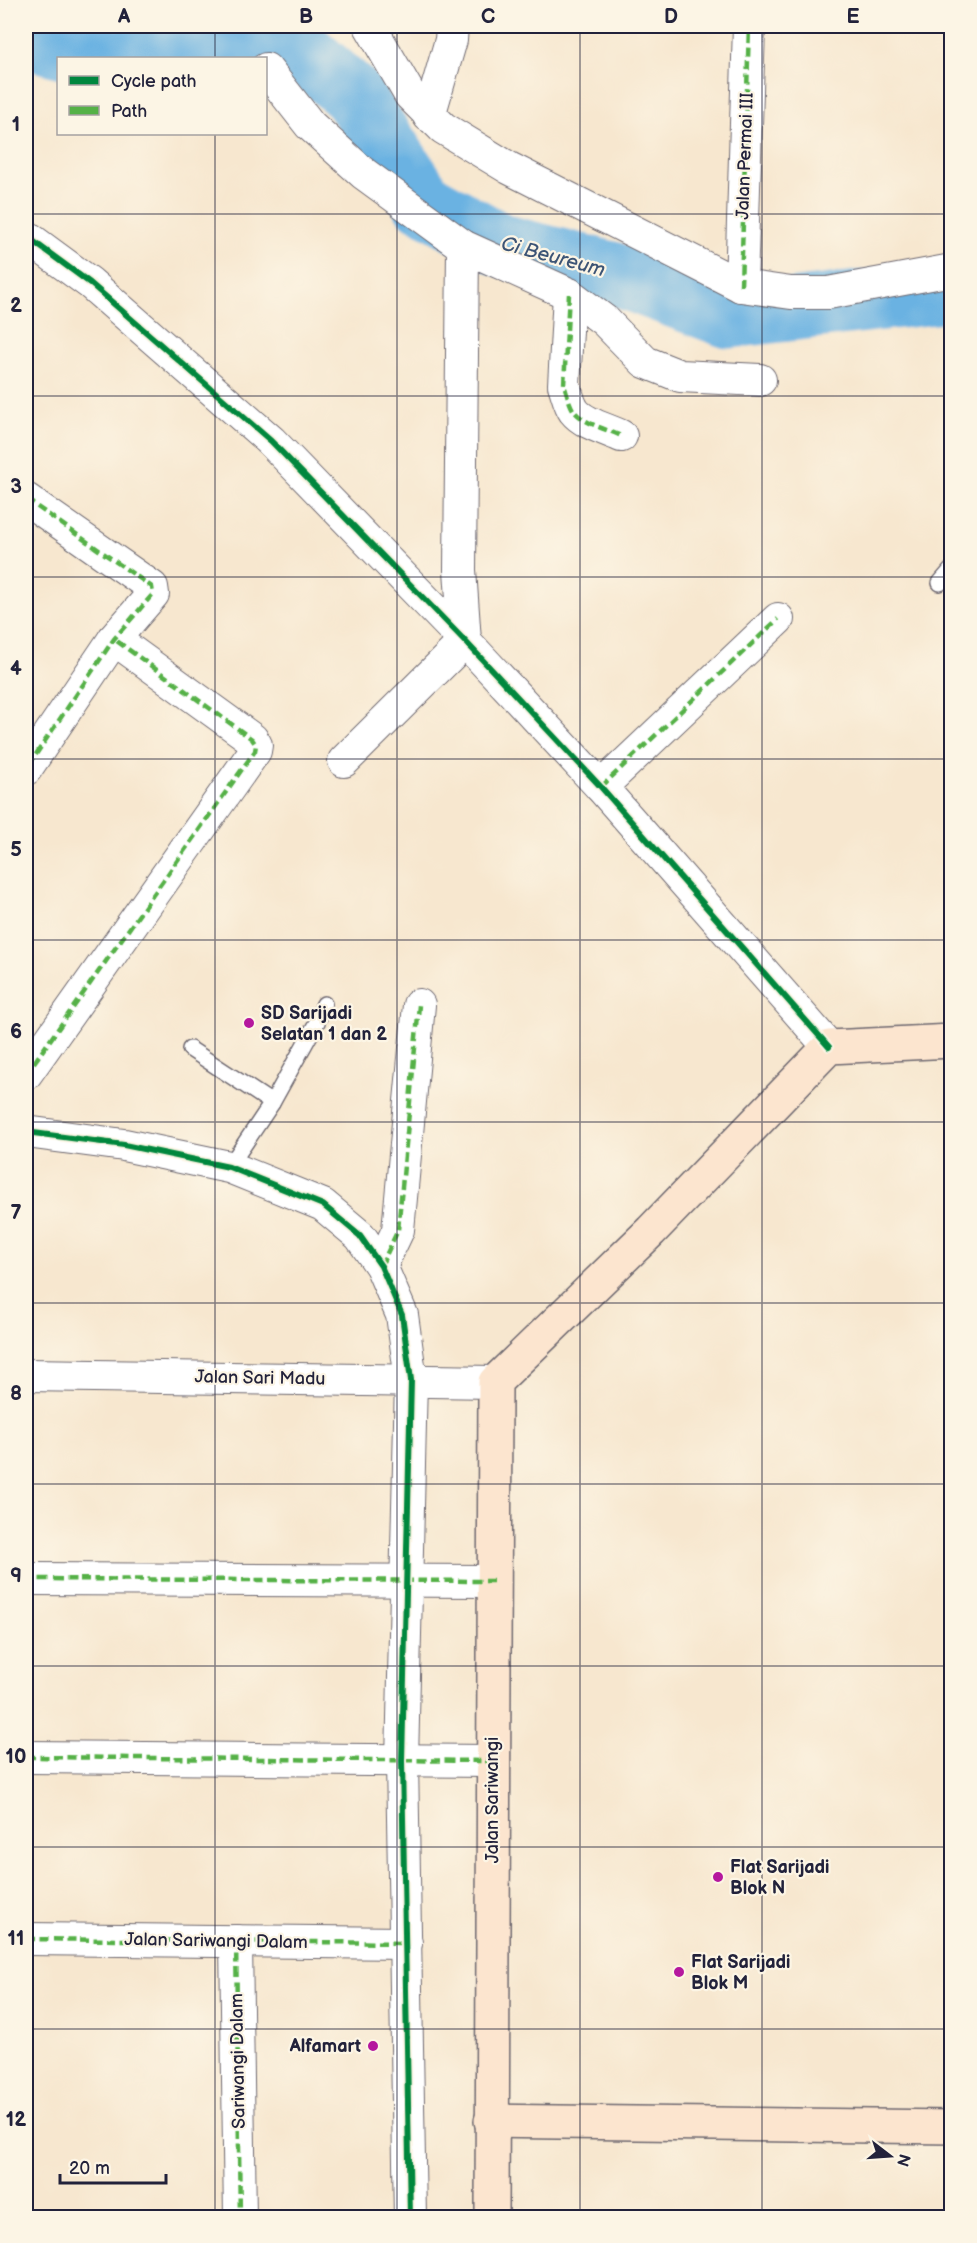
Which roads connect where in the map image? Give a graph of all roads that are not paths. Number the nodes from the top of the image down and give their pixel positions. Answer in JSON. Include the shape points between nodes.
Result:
{"nodes":[{"id":1,"x":370,"y":26,"type":"edge"},
{"id":2,"x":399,"y":26,"type":"edge"},
{"id":3,"x":452,"y":26,"type":"edge"},
{"id":4,"x":749,"y":26,"type":"edge"},
{"id":5,"x":395,"y":67,"type":"junction"},
{"id":6,"x":267,"y":70,"type":"edge"},
{"id":7,"x":429,"y":116,"type":"junction"},
{"id":8,"x":26,"y":236,"type":"edge"},
{"id":9,"x":464,"y":246,"type":"junction"},
{"id":10,"x":951,"y":270,"type":"edge"},
{"id":11,"x":741,"y":286,"type":"junction"},
{"id":12,"x":569,"y":294,"type":"junction"},
{"id":13,"x":760,"y":380,"type":"dead end"},
{"id":14,"x":621,"y":435,"type":"dead end"},
{"id":15,"x":26,"y":499,"type":"edge"},
{"id":16,"x":951,"y":570,"type":"edge"},
{"id":17,"x":940,"y":583,"type":"dead end"},
{"id":18,"x":778,"y":619,"type":"dead end"},
{"id":19,"x":114,"y":639,"type":"junction"},
{"id":20,"x":465,"y":641,"type":"junction"},
{"id":21,"x":344,"y":761,"type":"dead end"},
{"id":22,"x":26,"y":769,"type":"edge"},
{"id":23,"x":601,"y":787,"type":"junction"},
{"id":24,"x":324,"y":1004,"type":"dead end"},
{"id":25,"x":419,"y":1005,"type":"dead end"},
{"id":26,"x":951,"y":1041,"type":"edge"},
{"id":27,"x":829,"y":1047,"type":"junction"},
{"id":28,"x":190,"y":1049,"type":"dead end"},
{"id":29,"x":26,"y":1074,"type":"edge"},
{"id":30,"x":272,"y":1103,"type":"junction"},
{"id":31,"x":26,"y":1132,"type":"edge"},
{"id":32,"x":229,"y":1167,"type":"junction"},
{"id":33,"x":381,"y":1266,"type":"junction"},
{"id":34,"x":26,"y":1375,"type":"edge"},
{"id":35,"x":411,"y":1380,"type":"junction"},
{"id":36,"x":495,"y":1382,"type":"junction"},
{"id":37,"x":26,"y":1579,"type":"edge"},
{"id":38,"x":406,"y":1580,"type":"junction"},
{"id":39,"x":493,"y":1581,"type":"junction"},
{"id":40,"x":26,"y":1756,"type":"edge"},
{"id":41,"x":402,"y":1761,"type":"junction"},
{"id":42,"x":492,"y":1761,"type":"junction"},
{"id":43,"x":26,"y":1939,"type":"edge"},
{"id":44,"x":236,"y":1941,"type":"junction"},
{"id":45,"x":406,"y":1943,"type":"junction"},
{"id":46,"x":491,"y":2121,"type":"junction"},
{"id":47,"x":951,"y":2127,"type":"edge"},
{"id":48,"x":240,"y":2217,"type":"edge"},
{"id":49,"x":410,"y":2217,"type":"edge"},
{"id":50,"x":492,"y":2217,"type":"edge"}],
"edges":[{"from":1,"to":5,"type":"street"},
{"from":2,"to":5,"type":"street"},
{"from":3,"to":7,"type":"street"},
{"from":4,"to":11,"type":"street","name":"Jalan Permai III"},
{"from":5,"to":7,"type":"street","via":[[410,95]]},
{"from":6,"to":9,"type":"street","via":[[310,125],[363,173]]},
{"from":7,"to":11,"type":"street","via":[[509,168]]},
{"from":8,"to":20,"type":"street","via":[[90,284],[271,441]]},
{"from":9,"to":12,"type":"street"},
{"from":9,"to":20,"type":"street","via":[[460,570]]},
{"from":10,"to":11,"type":"street","via":[[828,293]]},
{"from":12,"to":13,"type":"street","via":[[605,321],[645,362],[680,376]]},
{"from":12,"to":14,"type":"street","via":[[564,385],[568,398],[583,418]]},
{"from":15,"to":19,"type":"street","via":[[152,586],[153,594]]},
{"from":16,"to":17,"type":"lane"},
{"from":18,"to":23,"type":"street"},
{"from":19,"to":22,"type":"street"},
{"from":19,"to":29,"type":"street","via":[[252,739],[255,751]]},
{"from":20,"to":21,"type":"street"},
{"from":20,"to":23,"type":"street"},
{"from":23,"to":27,"type":"street"},
{"from":24,"to":30,"type":"lane"},
{"from":25,"to":33,"type":"street","via":[[398,1230]]},
{"from":26,"to":27,"type":"street"},
{"from":27,"to":36,"type":"street","via":[[651,1231]]},
{"from":28,"to":30,"type":"lane"},
{"from":30,"to":32,"type":"lane"},
{"from":31,"to":32,"type":"street","via":[[124,1145]]},
{"from":32,"to":33,"type":"street","via":[[323,1205],[360,1236]]},
{"from":33,"to":35,"type":"street","via":[[402,1315]]},
{"from":34,"to":35,"type":"street","name":"Jalan Sari Madu"},
{"from":35,"to":36,"type":"street","name":"Jalan Sari Madu"},
{"from":35,"to":38,"type":"street"},
{"from":36,"to":39,"type":"street","name":"Jalan Sariwangi"},
{"from":37,"to":38,"type":"street"},
{"from":38,"to":39,"type":"street"},
{"from":38,"to":41,"type":"street"},
{"from":39,"to":42,"type":"street","name":"Jalan Sariwangi"},
{"from":40,"to":41,"type":"street"},
{"from":41,"to":42,"type":"street"},
{"from":41,"to":45,"type":"street"},
{"from":42,"to":46,"type":"street","name":"Jalan Sariwangi"},
{"from":43,"to":44,"type":"street","name":"Jalan Sariwangi Dalam"},
{"from":44,"to":45,"type":"street","name":"Jalan Sariwangi Dalam"},
{"from":44,"to":48,"type":"street","name":"Sariwangi Dalam"},
{"from":45,"to":49,"type":"street"},
{"from":46,"to":47,"type":"street"},
{"from":46,"to":50,"type":"street","name":"Jalan Sariwangi"}]}
